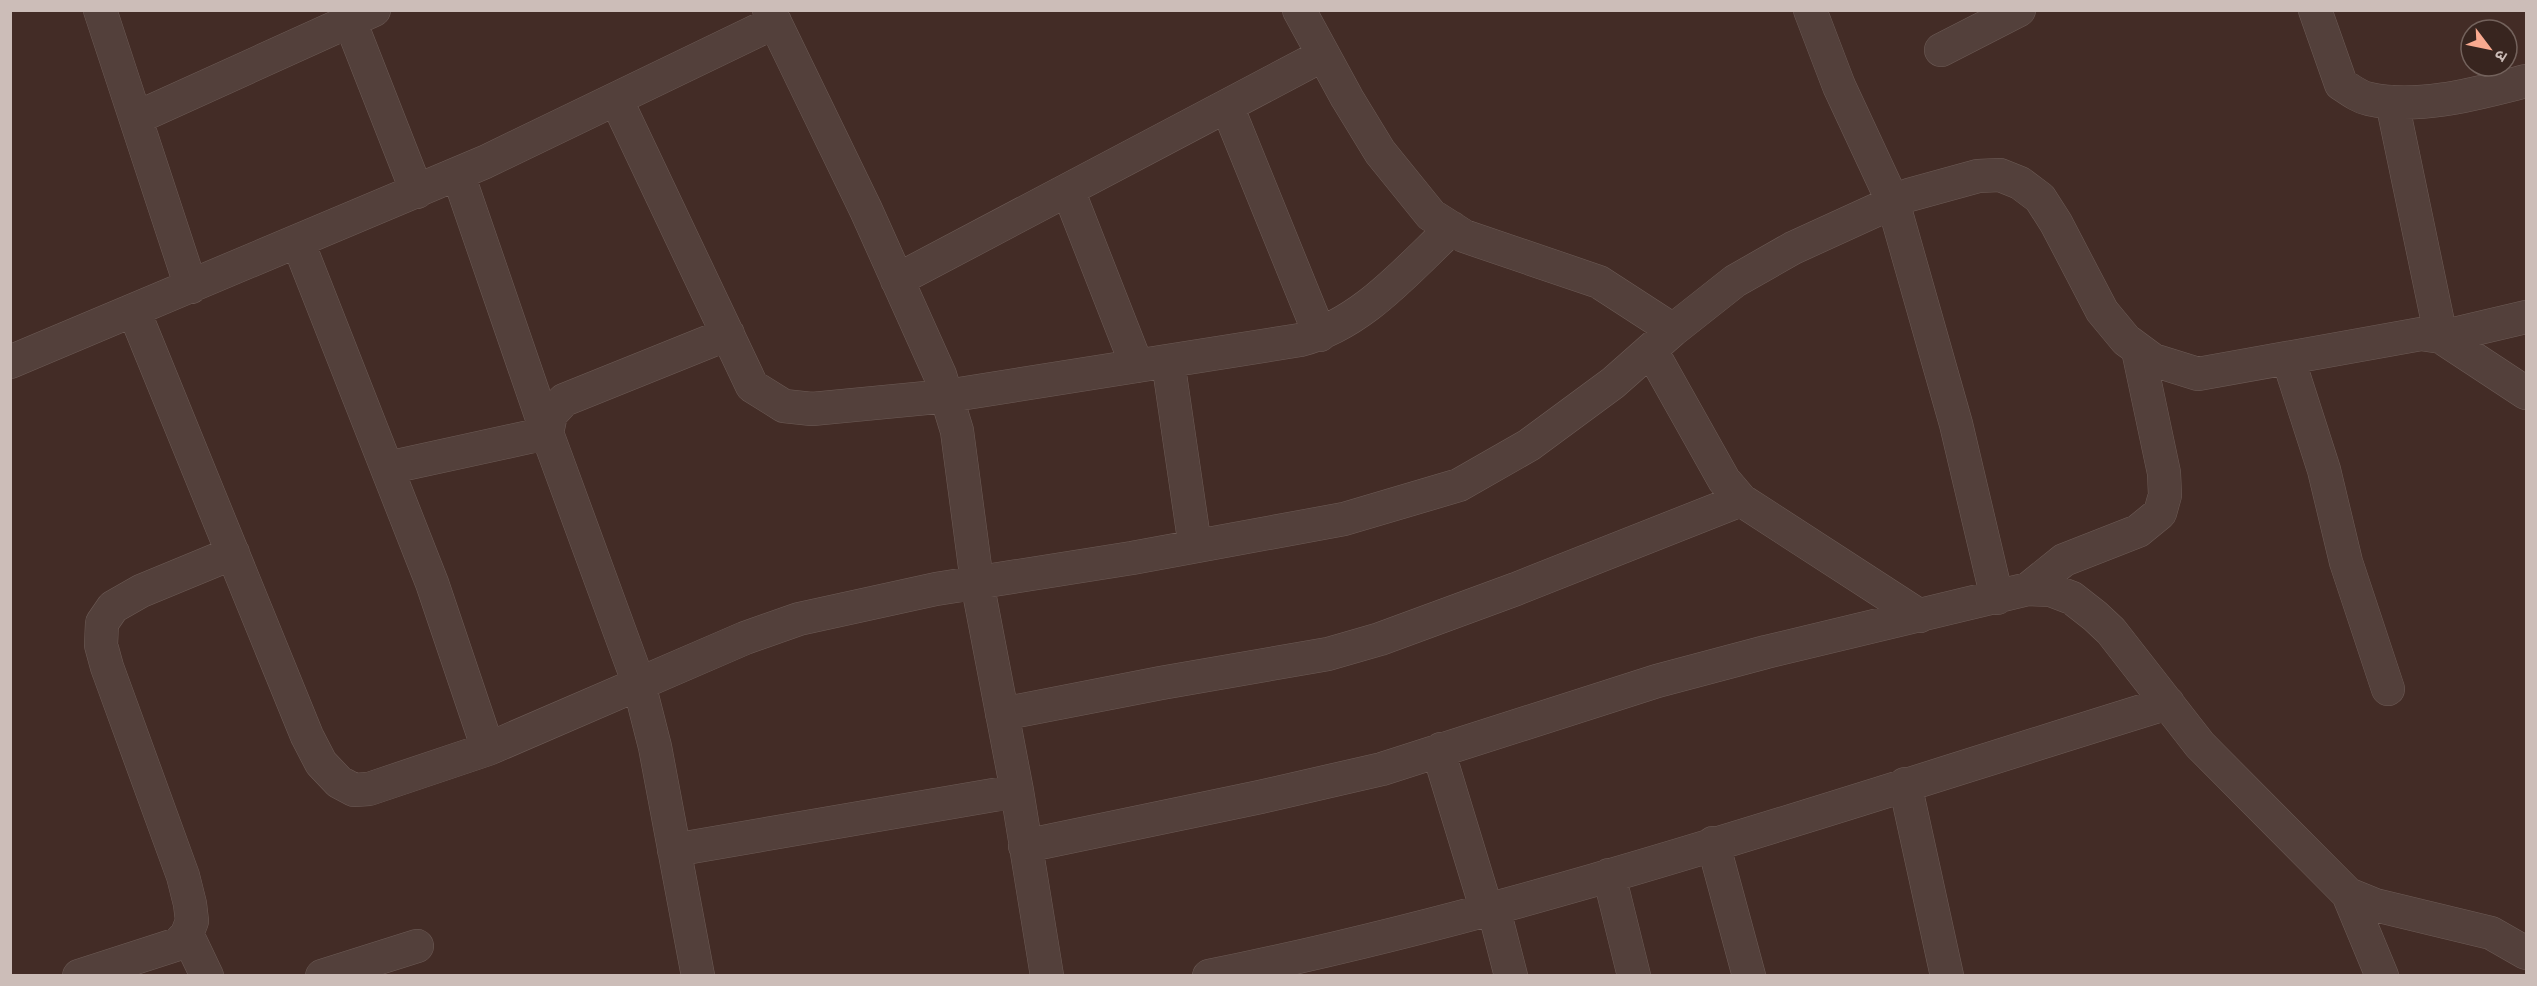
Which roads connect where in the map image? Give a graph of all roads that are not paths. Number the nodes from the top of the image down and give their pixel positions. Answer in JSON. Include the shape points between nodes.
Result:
{"nodes":[{"id":1,"x":100,"y":10,"type":"edge"},
{"id":2,"x":1299,"y":10,"type":"edge"},
{"id":3,"x":1810,"y":10,"type":"edge"},
{"id":4,"x":2019,"y":10,"type":"edge"},
{"id":5,"x":2315,"y":10,"type":"edge"},
{"id":6,"x":362,"y":16,"type":"edge"},
{"id":7,"x":772,"y":16,"type":"edge"},
{"id":8,"x":1941,"y":50,"type":"dead end"},
{"id":9,"x":1323,"y":55,"type":"junction"},
{"id":10,"x":2526,"y":81,"type":"edge"},
{"id":11,"x":616,"y":99,"type":"junction"},
{"id":12,"x":2392,"y":102,"type":"junction"},
{"id":13,"x":1227,"y":106,"type":"junction"},
{"id":14,"x":136,"y":118,"type":"junction"},
{"id":15,"x":458,"y":174,"type":"junction"},
{"id":16,"x":1068,"y":190,"type":"junction"},
{"id":17,"x":417,"y":192,"type":"junction"},
{"id":18,"x":1893,"y":202,"type":"junction"},
{"id":19,"x":1452,"y":228,"type":"junction"},
{"id":20,"x":298,"y":242,"type":"junction"},
{"id":21,"x":897,"y":280,"type":"junction"},
{"id":22,"x":191,"y":287,"type":"junction"},
{"id":23,"x":134,"y":311,"type":"junction"},
{"id":24,"x":2526,"y":318,"type":"edge"},
{"id":25,"x":728,"y":334,"type":"junction"},
{"id":26,"x":1320,"y":335,"type":"junction"},
{"id":27,"x":2441,"y":337,"type":"junction"},
{"id":28,"x":1662,"y":340,"type":"junction"},
{"id":29,"x":2138,"y":350,"type":"junction"},
{"id":30,"x":2288,"y":358,"type":"junction"},
{"id":31,"x":10,"y":362,"type":"edge"},
{"id":32,"x":1153,"y":363,"type":"junction"},
{"id":33,"x":2526,"y":393,"type":"edge"},
{"id":34,"x":947,"y":396,"type":"junction"},
{"id":35,"x":547,"y":433,"type":"junction"},
{"id":36,"x":387,"y":468,"type":"junction"},
{"id":37,"x":1741,"y":500,"type":"junction"},
{"id":38,"x":1195,"y":546,"type":"junction"},
{"id":39,"x":233,"y":553,"type":"junction"},
{"id":40,"x":977,"y":582,"type":"junction"},
{"id":41,"x":2028,"y":589,"type":"junction"},
{"id":42,"x":1997,"y":597,"type":"junction"},
{"id":43,"x":1920,"y":616,"type":"junction"},
{"id":44,"x":639,"y":684,"type":"junction"},
{"id":45,"x":2388,"y":689,"type":"dead end"},
{"id":46,"x":2168,"y":703,"type":"junction"},
{"id":47,"x":1002,"y":714,"type":"junction"},
{"id":48,"x":488,"y":749,"type":"junction"},
{"id":49,"x":1441,"y":749,"type":"junction"},
{"id":50,"x":1905,"y":784,"type":"junction"},
{"id":51,"x":1017,"y":791,"type":"junction"},
{"id":52,"x":1713,"y":843,"type":"junction"},
{"id":53,"x":1025,"y":846,"type":"junction"},
{"id":54,"x":674,"y":850,"type":"junction"},
{"id":55,"x":1609,"y":875,"type":"junction"},
{"id":56,"x":2348,"y":894,"type":"junction"},
{"id":57,"x":1490,"y":910,"type":"junction"},
{"id":58,"x":187,"y":934,"type":"junction"},
{"id":59,"x":417,"y":946,"type":"dead end"},
{"id":60,"x":2524,"y":948,"type":"edge"},
{"id":61,"x":79,"y":975,"type":"edge"},
{"id":62,"x":207,"y":975,"type":"edge"},
{"id":63,"x":322,"y":975,"type":"edge"},
{"id":64,"x":698,"y":975,"type":"edge"},
{"id":65,"x":1047,"y":975,"type":"edge"},
{"id":66,"x":1209,"y":975,"type":"edge"},
{"id":67,"x":1511,"y":975,"type":"edge"},
{"id":68,"x":1634,"y":975,"type":"edge"},
{"id":69,"x":1749,"y":975,"type":"edge"},
{"id":70,"x":1947,"y":975,"type":"edge"},
{"id":71,"x":2382,"y":975,"type":"edge"}],
"edges":[{"from":1,"to":14,"type":"street"},
{"from":2,"to":9,"type":"street"},
{"from":3,"to":18,"type":"street","via":[[1839,86]]},
{"from":4,"to":8,"type":"street"},
{"from":5,"to":12,"type":"street","via":[[2341,84],[2368,99]]},
{"from":6,"to":14,"type":"street"},
{"from":6,"to":17,"type":"street"},
{"from":7,"to":11,"type":"street"},
{"from":7,"to":21,"type":"street"},
{"from":9,"to":13,"type":"street"},
{"from":9,"to":19,"type":"street","via":[[1400,178],[1431,215]]},
{"from":10,"to":12,"type":"street","via":[[2432,100]]},
{"from":11,"to":15,"type":"street"},
{"from":11,"to":25,"type":"street"},
{"from":12,"to":27,"type":"street"},
{"from":13,"to":16,"type":"street"},
{"from":13,"to":26,"type":"street"},
{"from":14,"to":22,"type":"street"},
{"from":15,"to":17,"type":"street"},
{"from":15,"to":35,"type":"street"},
{"from":16,"to":21,"type":"street"},
{"from":16,"to":32,"type":"street"},
{"from":17,"to":20,"type":"street"},
{"from":18,"to":28,"type":"street","via":[[1793,248],[1735,281]]},
{"from":18,"to":29,"type":"street","via":[[1978,176],[2000,175],[2020,183],[2040,198],[2102,311]]},
{"from":18,"to":42,"type":"street","via":[[1956,424]]},
{"from":19,"to":26,"type":"street","via":[[1350,320]]},
{"from":19,"to":28,"type":"street","via":[[1464,236],[1599,282]]},
{"from":20,"to":22,"type":"street"},
{"from":20,"to":36,"type":"street"},
{"from":21,"to":34,"type":"street"},
{"from":22,"to":23,"type":"street"},
{"from":23,"to":31,"type":"street"},
{"from":23,"to":39,"type":"street"},
{"from":24,"to":27,"type":"street"},
{"from":25,"to":34,"type":"street","via":[[752,386],[784,406],[812,409]]},
{"from":25,"to":35,"type":"street","via":[[564,400],[551,414]]},
{"from":26,"to":32,"type":"street"},
{"from":27,"to":30,"type":"street","via":[[2421,334]]},
{"from":27,"to":33,"type":"street"},
{"from":28,"to":37,"type":"street","via":[[1724,480]]},
{"from":28,"to":38,"type":"street","via":[[1613,383],[1529,445],[1460,485],[1344,519]]},
{"from":29,"to":30,"type":"street","via":[[2152,360],[2198,374]]},
{"from":29,"to":41,"type":"street","via":[[2164,473],[2165,495],[2160,513],[2138,531],[2064,560]]},
{"from":30,"to":45,"type":"street","via":[[2324,470],[2346,562]]},
{"from":32,"to":34,"type":"street"},
{"from":32,"to":38,"type":"street"},
{"from":34,"to":40,"type":"street","via":[[957,431]]},
{"from":35,"to":36,"type":"street"},
{"from":35,"to":44,"type":"street"},
{"from":36,"to":48,"type":"street","via":[[432,583]]},
{"from":37,"to":43,"type":"street"},
{"from":37,"to":47,"type":"street","via":[[1380,639],[1328,654]]},
{"from":38,"to":40,"type":"street"},
{"from":39,"to":48,"type":"street","via":[[307,736],[321,764],[339,782],[354,790],[369,789]]},
{"from":39,"to":58,"type":"street","via":[[141,591],[113,607],[102,623],[101,645],[107,667],[183,876],[192,921]]},
{"from":40,"to":44,"type":"street","via":[[799,619]]},
{"from":40,"to":47,"type":"street"},
{"from":41,"to":42,"type":"street"},
{"from":41,"to":46,"type":"street","via":[[2051,590],[2072,598],[2096,616]]},
{"from":42,"to":43,"type":"street"},
{"from":43,"to":49,"type":"street","via":[[1657,681]]},
{"from":44,"to":48,"type":"street"},
{"from":44,"to":54,"type":"street"},
{"from":46,"to":50,"type":"street"},
{"from":46,"to":56,"type":"street","via":[[2200,745]]},
{"from":47,"to":51,"type":"street"},
{"from":49,"to":53,"type":"street","via":[[1382,769],[1293,790]]},
{"from":49,"to":57,"type":"street","via":[[1441,760]]},
{"from":50,"to":52,"type":"street"},
{"from":50,"to":70,"type":"street"},
{"from":51,"to":53,"type":"street"},
{"from":51,"to":54,"type":"street"},
{"from":52,"to":55,"type":"street"},
{"from":52,"to":69,"type":"street"},
{"from":53,"to":65,"type":"street"},
{"from":54,"to":64,"type":"street"},
{"from":55,"to":57,"type":"street"},
{"from":55,"to":68,"type":"street"},
{"from":56,"to":60,"type":"street","via":[[2375,905],[2491,933]]},
{"from":56,"to":71,"type":"street"},
{"from":57,"to":66,"type":"street","via":[[1301,957]]},
{"from":57,"to":67,"type":"street"},
{"from":58,"to":61,"type":"street","via":[[178,944]]},
{"from":58,"to":62,"type":"street"},
{"from":59,"to":63,"type":"street"}]}
